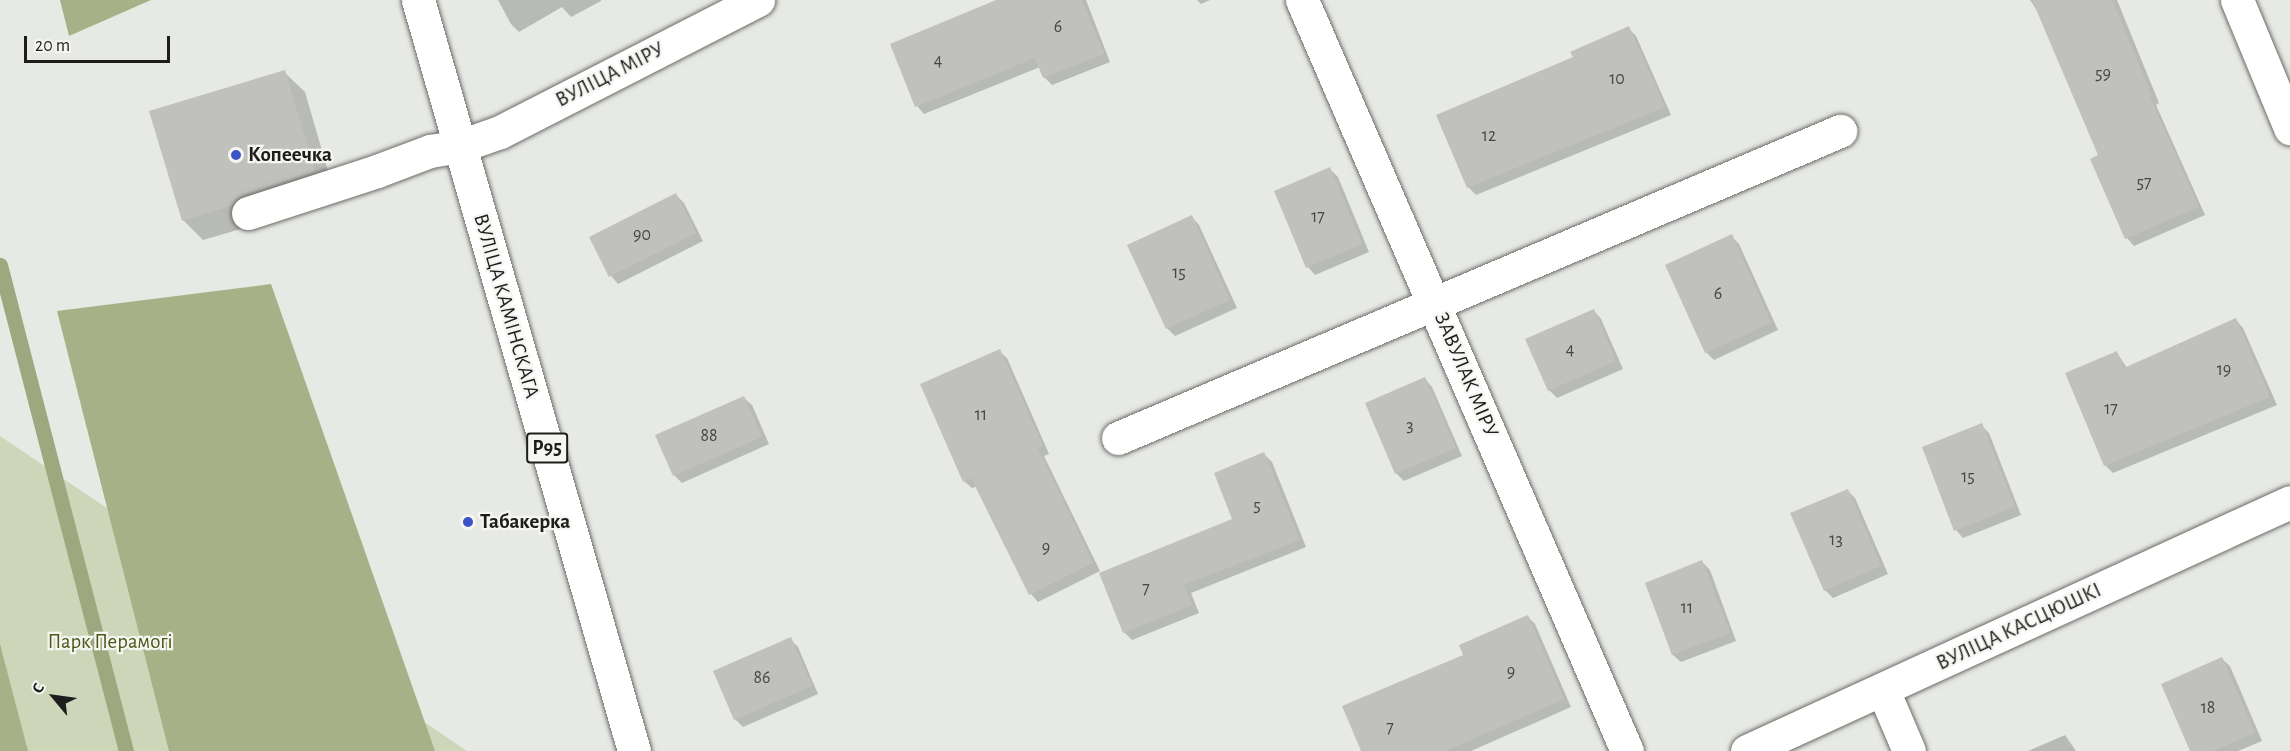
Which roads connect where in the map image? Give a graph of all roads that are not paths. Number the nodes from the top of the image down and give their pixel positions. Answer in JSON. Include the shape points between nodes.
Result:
{"nodes":[{"id":1,"x":418,"y":0,"type":"edge"},
{"id":2,"x":758,"y":0,"type":"edge"},
{"id":3,"x":1302,"y":0,"type":"edge"},
{"id":4,"x":2237,"y":0,"type":"edge"},
{"id":5,"x":2290,"y":128,"type":"edge"},
{"id":6,"x":1840,"y":131,"type":"dead end"},
{"id":7,"x":460,"y":146,"type":"junction"},
{"id":8,"x":248,"y":213,"type":"dead end"},
{"id":9,"x":1434,"y":302,"type":"junction"},
{"id":10,"x":1118,"y":438,"type":"dead end"},
{"id":11,"x":2290,"y":502,"type":"edge"},
{"id":12,"x":1883,"y":690,"type":"junction"},
{"id":13,"x":634,"y":751,"type":"edge"},
{"id":14,"x":1627,"y":751,"type":"edge"},
{"id":15,"x":1748,"y":751,"type":"edge"},
{"id":16,"x":1909,"y":751,"type":"edge"}],
"edges":[{"from":1,"to":7,"type":"street","name":"ВУЛІЦА КАМІНСКАГА","number":"Р95"},
{"from":2,"to":7,"type":"street","name":"ВУЛІЦА МІРУ","via":[[500,132]]},
{"from":3,"to":9,"type":"street","name":"ЗАВУЛАК МІРУ"},
{"from":4,"to":5,"type":"street"},
{"from":6,"to":9,"type":"street"},
{"from":7,"to":8,"type":"street","name":"ВУЛІЦА МІРУ","via":[[430,151]]},
{"from":7,"to":13,"type":"street","name":"ВУЛІЦА КАМІНСКАГА","number":"Р95"},
{"from":9,"to":10,"type":"street"},
{"from":9,"to":14,"type":"street","name":"ЗАВУЛАК МІРУ"},
{"from":11,"to":12,"type":"street","name":"ВУЛІЦА КАСЦЮШКІ"},
{"from":12,"to":15,"type":"street","name":"ВУЛІЦА КАСЦЮШКІ"},
{"from":12,"to":16,"type":"street"}]}
